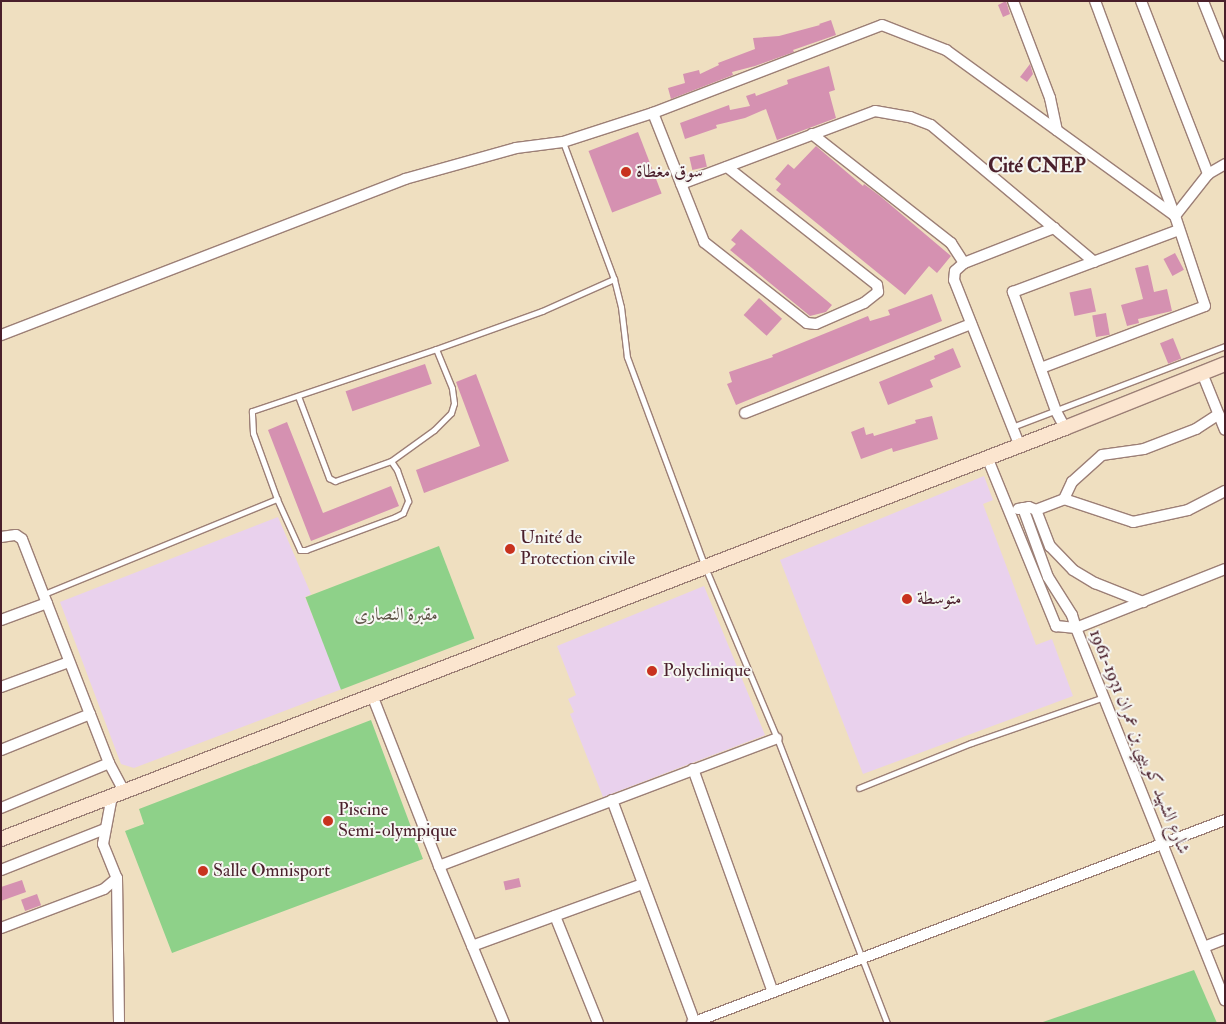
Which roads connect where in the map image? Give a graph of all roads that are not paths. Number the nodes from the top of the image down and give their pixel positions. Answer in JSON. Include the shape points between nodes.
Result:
{"nodes":[{"id":1,"x":1013,"y":1,"type":"edge"},
{"id":2,"x":1095,"y":1,"type":"edge"},
{"id":3,"x":1141,"y":1,"type":"edge"},
{"id":4,"x":1202,"y":1,"type":"edge"},
{"id":5,"x":1225,"y":56,"type":"edge"},
{"id":6,"x":653,"y":113,"type":"junction"},
{"id":7,"x":1057,"y":130,"type":"junction"},
{"id":8,"x":812,"y":134,"type":"junction"},
{"id":9,"x":563,"y":142,"type":"junction"},
{"id":10,"x":1225,"y":164,"type":"edge"},
{"id":11,"x":727,"y":167,"type":"junction"},
{"id":12,"x":1208,"y":174,"type":"junction"},
{"id":13,"x":681,"y":184,"type":"junction"},
{"id":14,"x":1175,"y":216,"type":"junction"},
{"id":15,"x":1054,"y":228,"type":"junction"},
{"id":16,"x":1179,"y":230,"type":"junction"},
{"id":17,"x":1094,"y":262,"type":"junction"},
{"id":18,"x":964,"y":263,"type":"junction"},
{"id":19,"x":614,"y":280,"type":"junction"},
{"id":20,"x":971,"y":324,"type":"junction"},
{"id":21,"x":1,"y":335,"type":"edge"},
{"id":22,"x":1225,"y":346,"type":"edge"},
{"id":23,"x":436,"y":349,"type":"junction"},
{"id":24,"x":1225,"y":364,"type":"edge"},
{"id":25,"x":1041,"y":368,"type":"junction"},
{"id":26,"x":1202,"y":373,"type":"junction"},
{"id":27,"x":298,"y":396,"type":"junction"},
{"id":28,"x":1056,"y":411,"type":"junction"},
{"id":29,"x":745,"y":413,"type":"dead end"},
{"id":30,"x":1219,"y":414,"type":"junction"},
{"id":31,"x":1012,"y":427,"type":"junction"},
{"id":32,"x":1065,"y":428,"type":"junction"},
{"id":33,"x":1225,"y":430,"type":"edge"},
{"id":34,"x":1019,"y":444,"type":"junction"},
{"id":35,"x":987,"y":457,"type":"junction"},
{"id":36,"x":390,"y":461,"type":"junction"},
{"id":37,"x":1225,"y":491,"type":"edge"},
{"id":38,"x":277,"y":499,"type":"junction"},
{"id":39,"x":1064,"y":499,"type":"junction"},
{"id":40,"x":1023,"y":508,"type":"junction"},
{"id":41,"x":1036,"y":510,"type":"junction"},
{"id":42,"x":1008,"y":511,"type":"junction"},
{"id":43,"x":1,"y":537,"type":"edge"},
{"id":44,"x":705,"y":567,"type":"junction"},
{"id":45,"x":1225,"y":569,"type":"edge"},
{"id":46,"x":45,"y":598,"type":"junction"},
{"id":47,"x":1143,"y":602,"type":"junction"},
{"id":48,"x":1,"y":620,"type":"edge"},
{"id":49,"x":1076,"y":628,"type":"junction"},
{"id":50,"x":69,"y":662,"type":"junction"},
{"id":51,"x":1,"y":687,"type":"edge"},
{"id":52,"x":372,"y":695,"type":"junction"},
{"id":53,"x":1105,"y":696,"type":"junction"},
{"id":54,"x":90,"y":714,"type":"junction"},
{"id":55,"x":777,"y":738,"type":"junction"},
{"id":56,"x":1,"y":750,"type":"edge"},
{"id":57,"x":109,"y":763,"type":"junction"},
{"id":58,"x":693,"y":769,"type":"junction"},
{"id":59,"x":859,"y":788,"type":"dead end"},
{"id":60,"x":118,"y":794,"type":"junction"},
{"id":61,"x":612,"y":800,"type":"junction"},
{"id":62,"x":1,"y":808,"type":"edge"},
{"id":63,"x":1225,"y":820,"type":"edge"},
{"id":64,"x":105,"y":829,"type":"junction"},
{"id":65,"x":1,"y":839,"type":"edge"},
{"id":66,"x":1163,"y":843,"type":"junction"},
{"id":67,"x":439,"y":866,"type":"junction"},
{"id":68,"x":1,"y":870,"type":"edge"},
{"id":69,"x":117,"y":878,"type":"junction"},
{"id":70,"x":642,"y":884,"type":"junction"},
{"id":71,"x":555,"y":916,"type":"junction"},
{"id":72,"x":1,"y":928,"type":"edge"},
{"id":73,"x":1225,"y":939,"type":"edge"},
{"id":74,"x":472,"y":946,"type":"junction"},
{"id":75,"x":1204,"y":947,"type":"junction"},
{"id":76,"x":862,"y":958,"type":"junction"},
{"id":77,"x":1222,"y":987,"type":"edge"},
{"id":78,"x":773,"y":992,"type":"junction"},
{"id":79,"x":1225,"y":1000,"type":"edge"},
{"id":80,"x":694,"y":1022,"type":"edge"},
{"id":81,"x":119,"y":1023,"type":"edge"},
{"id":82,"x":504,"y":1023,"type":"edge"},
{"id":83,"x":598,"y":1023,"type":"edge"},
{"id":84,"x":887,"y":1023,"type":"edge"}],
"edges":[{"from":1,"to":7,"type":"street","via":[[1050,98]]},
{"from":2,"to":14,"type":"street"},
{"from":3,"to":12,"type":"street"},
{"from":4,"to":5,"type":"street"},
{"from":6,"to":7,"type":"street","via":[[882,25],[946,50]]},
{"from":6,"to":9,"type":"street"},
{"from":6,"to":13,"type":"street"},
{"from":7,"to":14,"type":"street"},
{"from":8,"to":11,"type":"street"},
{"from":8,"to":15,"type":"street","via":[[875,110],[931,125]]},
{"from":8,"to":18,"type":"street","via":[[951,243]]},
{"from":9,"to":19,"type":"lane"},
{"from":9,"to":21,"type":"street","via":[[516,148],[405,179]]},
{"from":10,"to":12,"type":"street"},
{"from":11,"to":13,"type":"street"},
{"from":11,"to":13,"type":"street","via":[[877,285],[878,292],[864,303],[816,324],[807,323],[704,242]]},
{"from":12,"to":14,"type":"street"},
{"from":14,"to":16,"type":"street"},
{"from":15,"to":17,"type":"street"},
{"from":15,"to":18,"type":"street"},
{"from":16,"to":17,"type":"street"},
{"from":16,"to":25,"type":"street","via":[[1205,306]]},
{"from":17,"to":25,"type":"street","via":[[1014,292]]},
{"from":18,"to":20,"type":"street","via":[[954,271],[954,280]]},
{"from":19,"to":23,"type":"lane"},
{"from":19,"to":44,"type":"lane","via":[[627,357]]},
{"from":20,"to":29,"type":"street"},
{"from":20,"to":31,"type":"street"},
{"from":22,"to":28,"type":"lane"},
{"from":23,"to":27,"type":"lane"},
{"from":23,"to":36,"type":"lane","via":[[452,388],[454,403],[451,413],[434,430]]},
{"from":24,"to":26,"type":"main road"},
{"from":25,"to":28,"type":"street"},
{"from":26,"to":30,"type":"street"},
{"from":26,"to":32,"type":"main road"},
{"from":27,"to":36,"type":"lane","via":[[328,478],[335,481]]},
{"from":27,"to":38,"type":"lane","via":[[252,411],[253,433]]},
{"from":28,"to":31,"type":"lane"},
{"from":28,"to":32,"type":"street"},
{"from":30,"to":33,"type":"street"},
{"from":30,"to":39,"type":"street","via":[[1196,429],[1144,449],[1102,455],[1072,482]]},
{"from":31,"to":34,"type":"street"},
{"from":32,"to":34,"type":"main road"},
{"from":34,"to":35,"type":"main road"},
{"from":35,"to":42,"type":"street","name":"شارع الشهيد كوبيبي بن عمران 1931-1961"},
{"from":35,"to":44,"type":"main road"},
{"from":36,"to":38,"type":"lane","via":[[398,470],[408,501],[403,513],[306,550],[300,550]]},
{"from":37,"to":39,"type":"street","via":[[1188,510],[1133,522]]},
{"from":38,"to":46,"type":"lane"},
{"from":39,"to":41,"type":"street"},
{"from":40,"to":41,"type":"street"},
{"from":40,"to":42,"type":"street"},
{"from":40,"to":49,"type":"street","via":[[1048,577],[1072,615]]},
{"from":41,"to":47,"type":"street","via":[[1050,546],[1073,570],[1095,583]]},
{"from":42,"to":49,"type":"street","name":"شارع الشهيد كوبيبي بن عمران 1931-1961","via":[[1056,626]]},
{"from":43,"to":46,"type":"street","via":[[16,535],[22,539]]},
{"from":44,"to":52,"type":"main road"},
{"from":44,"to":55,"type":"lane"},
{"from":45,"to":47,"type":"street"},
{"from":46,"to":48,"type":"street"},
{"from":46,"to":50,"type":"street"},
{"from":47,"to":49,"type":"street"},
{"from":49,"to":53,"type":"street","name":"شارع الشهيد كوبيبي بن عمران 1931-1961"},
{"from":50,"to":51,"type":"street"},
{"from":50,"to":54,"type":"street"},
{"from":52,"to":60,"type":"main road"},
{"from":52,"to":67,"type":"street"},
{"from":53,"to":59,"type":"lane","via":[[970,743]]},
{"from":53,"to":66,"type":"street","name":"شارع الشهيد كوبيبي بن عمران 1931-1961"},
{"from":54,"to":56,"type":"street"},
{"from":54,"to":57,"type":"street"},
{"from":55,"to":58,"type":"street"},
{"from":55,"to":76,"type":"lane"},
{"from":57,"to":60,"type":"street"},
{"from":57,"to":62,"type":"street"},
{"from":58,"to":61,"type":"street"},
{"from":58,"to":78,"type":"street"},
{"from":60,"to":64,"type":"street"},
{"from":60,"to":65,"type":"main road"},
{"from":61,"to":67,"type":"street"},
{"from":61,"to":70,"type":"street"},
{"from":63,"to":66,"type":"street"},
{"from":64,"to":68,"type":"street"},
{"from":64,"to":69,"type":"street","via":[[103,844]]},
{"from":66,"to":75,"type":"street","name":"شارع الشهيد كوبيبي بن عمران 1931-1961"},
{"from":66,"to":76,"type":"street"},
{"from":67,"to":74,"type":"street"},
{"from":69,"to":72,"type":"street","via":[[104,889]]},
{"from":69,"to":81,"type":"street"},
{"from":70,"to":71,"type":"street"},
{"from":70,"to":80,"type":"street"},
{"from":71,"to":74,"type":"street"},
{"from":71,"to":83,"type":"street"},
{"from":73,"to":75,"type":"street"},
{"from":74,"to":82,"type":"street"},
{"from":75,"to":77,"type":"street","name":"شارع الشهيد كوبيبي بن عمران 1931-1961"},
{"from":76,"to":78,"type":"street"},
{"from":76,"to":84,"type":"lane"},
{"from":77,"to":79,"type":"street","name":"شارع الشهيد كوبيبي بن عمران 1931-1961"},
{"from":78,"to":80,"type":"street"}]}
